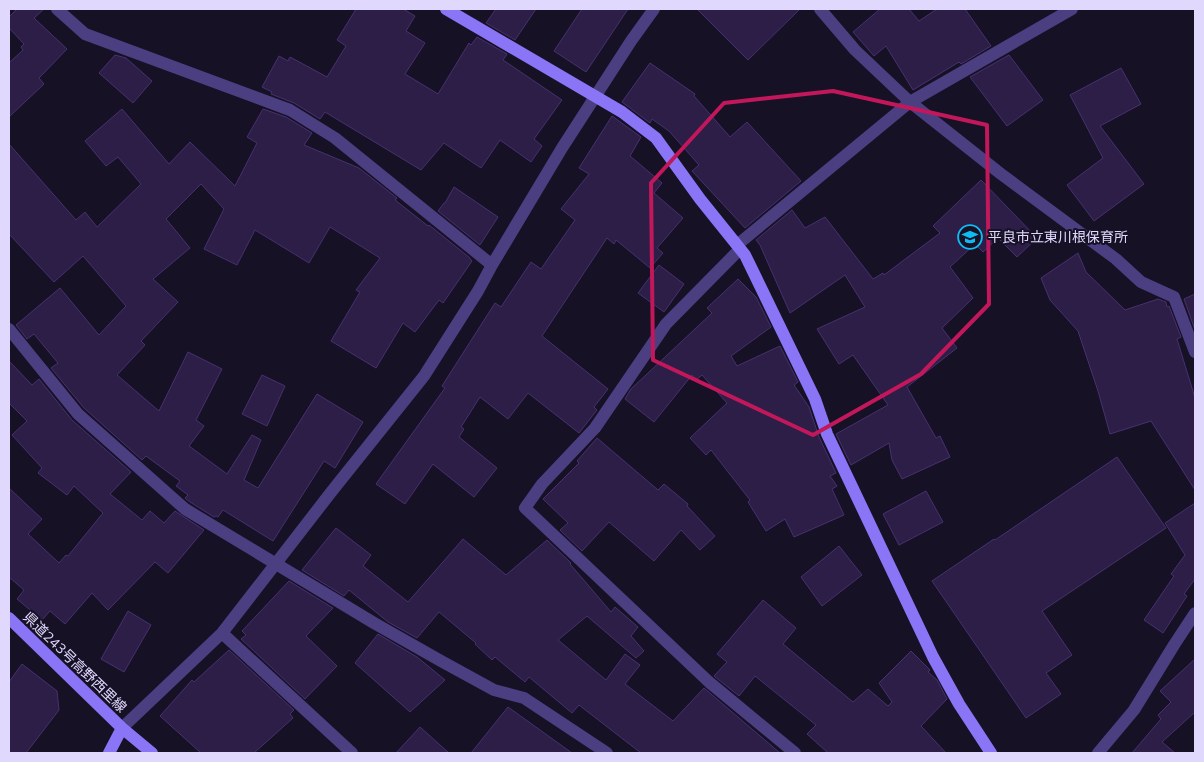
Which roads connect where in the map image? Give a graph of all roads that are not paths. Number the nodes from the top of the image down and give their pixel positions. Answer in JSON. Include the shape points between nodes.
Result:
{"nodes":[{"id":1,"x":57,"y":9,"type":"edge"},
{"id":2,"x":446,"y":9,"type":"edge"},
{"id":3,"x":654,"y":9,"type":"edge"},
{"id":4,"x":820,"y":9,"type":"edge"},
{"id":5,"x":1072,"y":9,"type":"edge"},
{"id":6,"x":594,"y":97,"type":"junction"},
{"id":7,"x":910,"y":102,"type":"junction"},
{"id":8,"x":738,"y":247,"type":"junction"},
{"id":9,"x":492,"y":265,"type":"junction"},
{"id":10,"x":9,"y":329,"type":"edge"},
{"id":11,"x":1195,"y":352,"type":"edge"},
{"id":12,"x":276,"y":564,"type":"junction"},
{"id":13,"x":1195,"y":614,"type":"edge"},
{"id":14,"x":9,"y":618,"type":"edge"},
{"id":15,"x":222,"y":633,"type":"junction"},
{"id":16,"x":122,"y":728,"type":"junction"},
{"id":17,"x":109,"y":753,"type":"edge"},
{"id":18,"x":152,"y":753,"type":"edge"},
{"id":19,"x":352,"y":753,"type":"edge"},
{"id":20,"x":607,"y":753,"type":"edge"},
{"id":21,"x":795,"y":753,"type":"edge"},
{"id":22,"x":991,"y":753,"type":"edge"},
{"id":23,"x":1098,"y":753,"type":"edge"}],
"edges":[{"from":1,"to":9,"type":"street","via":[[85,34],[290,110],[335,138]]},
{"from":2,"to":6,"type":"street"},
{"from":3,"to":6,"type":"street"},
{"from":4,"to":7,"type":"street","via":[[855,50]]},
{"from":5,"to":7,"type":"street"},
{"from":6,"to":8,"type":"street","via":[[622,112],[656,138]]},
{"from":6,"to":9,"type":"street"},
{"from":7,"to":8,"type":"street"},
{"from":7,"to":11,"type":"street","via":[[1116,259],[1141,282],[1174,297]]},
{"from":8,"to":21,"type":"street","via":[[666,324],[594,428],[542,484],[525,508],[709,682]]},
{"from":8,"to":22,"type":"street","via":[[745,255],[815,399],[827,434],[933,657]]},
{"from":9,"to":12,"type":"street","via":[[424,376]]},
{"from":10,"to":12,"type":"street","via":[[78,414],[185,509]]},
{"from":12,"to":15,"type":"street"},
{"from":12,"to":20,"type":"street","via":[[494,690],[524,698]]},
{"from":13,"to":23,"type":"street","via":[[1134,710]]},
{"from":14,"to":16,"type":"street","name":"県道243号高野西里線"},
{"from":15,"to":16,"type":"street"},
{"from":15,"to":19,"type":"street"},
{"from":16,"to":17,"type":"street","name":"県道243号高野西里線"},
{"from":16,"to":18,"type":"street"}]}
